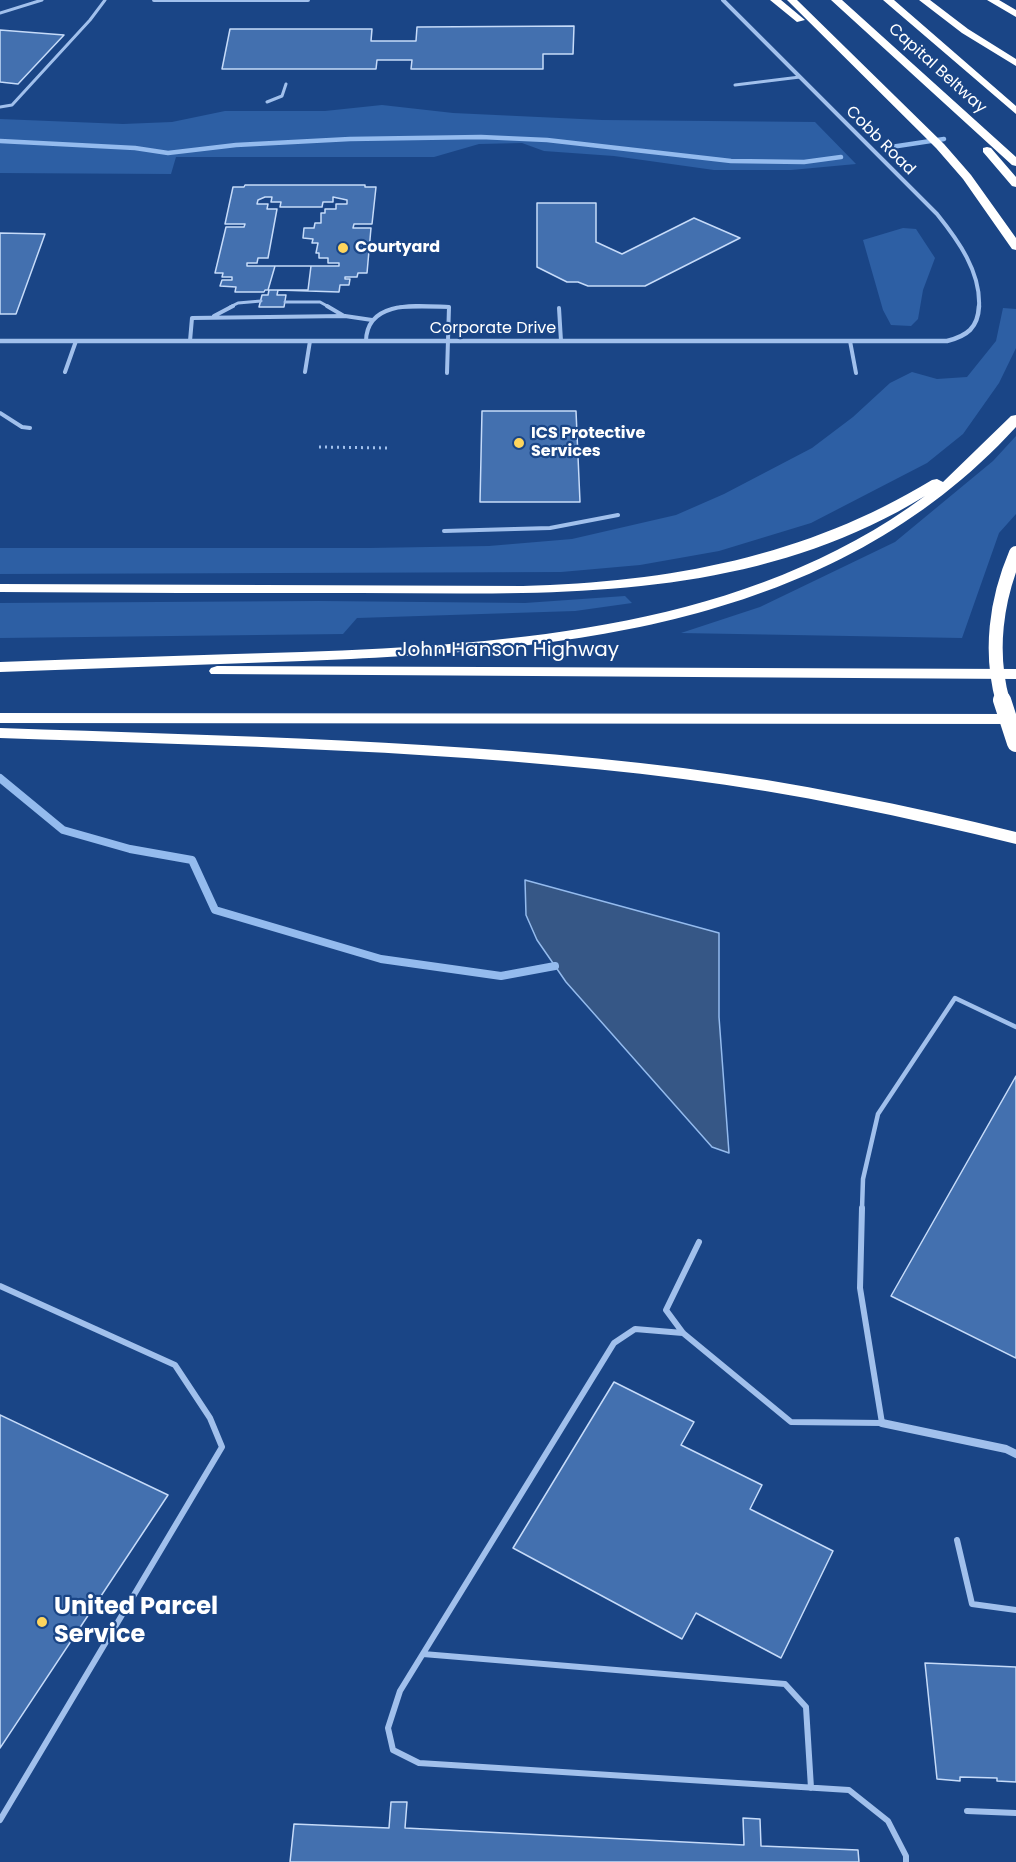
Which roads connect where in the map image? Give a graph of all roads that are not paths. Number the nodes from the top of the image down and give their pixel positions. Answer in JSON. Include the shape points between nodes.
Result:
{"nodes":[{"id":1,"x":42,"y":0,"type":"edge"},
{"id":2,"x":105,"y":0,"type":"edge"},
{"id":3,"x":154,"y":0,"type":"edge"},
{"id":4,"x":197,"y":0,"type":"edge"},
{"id":5,"x":308,"y":0,"type":"edge"},
{"id":6,"x":723,"y":0,"type":"edge"},
{"id":7,"x":775,"y":0,"type":"edge"},
{"id":8,"x":792,"y":0,"type":"edge"},
{"id":9,"x":836,"y":0,"type":"edge"},
{"id":10,"x":888,"y":0,"type":"edge"},
{"id":11,"x":926,"y":0,"type":"edge"},
{"id":12,"x":992,"y":0,"type":"edge"},
{"id":13,"x":0,"y":13,"type":"edge"},
{"id":14,"x":1016,"y":14,"type":"edge"},
{"id":15,"x":1016,"y":55,"type":"edge"},
{"id":16,"x":1016,"y":63,"type":"edge"},
{"id":17,"x":800,"y":77,"type":"junction"},
{"id":18,"x":874,"y":80,"type":"junction"},
{"id":19,"x":926,"y":82,"type":"junction"},
{"id":20,"x":286,"y":84,"type":"dead end"},
{"id":21,"x":735,"y":85,"type":"dead end"},
{"id":22,"x":267,"y":102,"type":"dead end"},
{"id":23,"x":0,"y":107,"type":"edge"},
{"id":24,"x":1016,"y":111,"type":"edge"},
{"id":25,"x":1016,"y":163,"type":"edge"},
{"id":26,"x":1016,"y":184,"type":"edge"},
{"id":27,"x":1016,"y":246,"type":"edge"},
{"id":28,"x":261,"y":301,"type":"dead end"},
{"id":29,"x":285,"y":302,"type":"dead end"},
{"id":30,"x":559,"y":308,"type":"dead end"},
{"id":31,"x":214,"y":316,"type":"junction"},
{"id":32,"x":345,"y":316,"type":"junction"},
{"id":33,"x":372,"y":320,"type":"junction"},
{"id":34,"x":977,"y":321,"type":"joint"},
{"id":35,"x":448,"y":340,"type":"junction"},
{"id":36,"x":0,"y":341,"type":"edge"},
{"id":37,"x":76,"y":341,"type":"junction"},
{"id":38,"x":190,"y":341,"type":"junction"},
{"id":39,"x":310,"y":341,"type":"junction"},
{"id":40,"x":366,"y":341,"type":"junction"},
{"id":41,"x":561,"y":341,"type":"junction"},
{"id":42,"x":850,"y":341,"type":"junction"},
{"id":43,"x":65,"y":372,"type":"dead end"},
{"id":44,"x":305,"y":372,"type":"dead end"},
{"id":45,"x":447,"y":373,"type":"dead end"},
{"id":46,"x":856,"y":373,"type":"dead end"},
{"id":47,"x":0,"y":413,"type":"edge"},
{"id":48,"x":1016,"y":419,"type":"edge"},
{"id":49,"x":30,"y":428,"type":"dead end"},
{"id":50,"x":986,"y":450,"type":"junction"},
{"id":51,"x":618,"y":515,"type":"dead end"},
{"id":52,"x":444,"y":531,"type":"dead end"},
{"id":53,"x":1016,"y":553,"type":"edge"},
{"id":54,"x":0,"y":588,"type":"edge"},
{"id":55,"x":0,"y":669,"type":"edge"},
{"id":56,"x":1016,"y":674,"type":"edge"},
{"id":57,"x":0,"y":718,"type":"edge"},
{"id":58,"x":1016,"y":719,"type":"edge"},
{"id":59,"x":0,"y":733,"type":"edge"},
{"id":60,"x":1016,"y":743,"type":"edge"},
{"id":61,"x":1016,"y":839,"type":"edge"},
{"id":62,"x":1016,"y":1027,"type":"edge"},
{"id":63,"x":699,"y":1242,"type":"dead end"},
{"id":64,"x":0,"y":1286,"type":"edge"},
{"id":65,"x":683,"y":1333,"type":"junction"},
{"id":66,"x":882,"y":1423,"type":"junction"},
{"id":67,"x":1016,"y":1454,"type":"edge"},
{"id":68,"x":957,"y":1540,"type":"dead end"},
{"id":69,"x":1016,"y":1610,"type":"edge"},
{"id":70,"x":423,"y":1654,"type":"junction"},
{"id":71,"x":811,"y":1788,"type":"junction"},
{"id":72,"x":967,"y":1811,"type":"dead end"},
{"id":73,"x":1016,"y":1813,"type":"edge"},
{"id":74,"x":0,"y":1820,"type":"edge"},
{"id":75,"x":906,"y":1862,"type":"edge"}],
"edges":[{"from":1,"to":13,"type":"lane"},
{"from":2,"to":23,"type":"lane","via":[[12,105]]},
{"from":3,"to":4,"type":"street"},
{"from":4,"to":5,"type":"street"},
{"from":6,"to":17,"type":"street","name":"Cobb Road"},
{"from":7,"to":18,"type":"highway"},
{"from":8,"to":18,"type":"highway"},
{"from":9,"to":19,"type":"highway","name":"Capital Beltway"},
{"from":10,"to":24,"type":"highway","name":"Capital Beltway"},
{"from":11,"to":15,"type":"highway"},
{"from":11,"to":16,"type":"highway","via":[[965,31]]},
{"from":12,"to":14,"type":"highway"},
{"from":17,"to":21,"type":"lane"},
{"from":17,"to":34,"type":"street","name":"Cobb Road","via":[[902,179],[957,241],[975,272]]},
{"from":18,"to":27,"type":"highway","via":[[967,177]]},
{"from":19,"to":25,"type":"highway","name":"Capital Beltway"},
{"from":19,"to":26,"type":"highway"},
{"from":20,"to":22,"type":"lane","via":[[282,96]]},
{"from":28,"to":31,"type":"lane","via":[[238,303]]},
{"from":29,"to":32,"type":"lane","via":[[320,302]]},
{"from":30,"to":41,"type":"lane"},
{"from":31,"to":32,"type":"lane"},
{"from":31,"to":38,"type":"lane","via":[[192,318]]},
{"from":32,"to":33,"type":"lane"},
{"from":33,"to":35,"type":"lane","via":[[398,306],[449,307]]},
{"from":33,"to":40,"type":"lane"},
{"from":34,"to":42,"type":"street","name":"Corporate Drive","via":[[971,333],[958,340]]},
{"from":35,"to":40,"type":"street","name":"Corporate Drive"},
{"from":35,"to":41,"type":"street","name":"Corporate Drive"},
{"from":35,"to":45,"type":"lane"},
{"from":36,"to":37,"type":"street","name":"Corporate Drive"},
{"from":37,"to":38,"type":"street","name":"Corporate Drive"},
{"from":37,"to":43,"type":"lane"},
{"from":38,"to":39,"type":"street","name":"Corporate Drive"},
{"from":39,"to":40,"type":"street","name":"Corporate Drive"},
{"from":39,"to":44,"type":"lane"},
{"from":41,"to":42,"type":"street","name":"Corporate Drive"},
{"from":42,"to":46,"type":"lane"},
{"from":47,"to":49,"type":"lane"},
{"from":48,"to":50,"type":"highway"},
{"from":50,"to":54,"type":"highway","via":[[898,507],[857,526],[769,557],[672,578],[545,589]]},
{"from":50,"to":55,"type":"highway","via":[[944,491],[908,518],[834,559],[729,600],[636,625],[512,644],[412,653]]},
{"from":51,"to":52,"type":"lane","via":[[550,528]]},
{"from":53,"to":60,"type":"highway","bridge":true,"via":[[1003,588],[995,656],[1000,693]]},
{"from":55,"to":56,"type":"highway","name":"John Hanson Highway"},
{"from":57,"to":58,"type":"highway"},
{"from":59,"to":61,"type":"highway","via":[[400,749],[637,768],[784,788],[956,822]]},
{"from":62,"to":66,"type":"lane","via":[[955,998],[878,1114],[862,1179],[860,1288]]},
{"from":63,"to":65,"type":"lane","via":[[666,1310]]},
{"from":64,"to":74,"type":"lane","via":[[175,1365],[210,1418],[222,1447]]},
{"from":65,"to":66,"type":"lane","via":[[791,1422]]},
{"from":65,"to":70,"type":"lane","via":[[635,1329],[614,1343]]},
{"from":66,"to":67,"type":"street"},
{"from":68,"to":69,"type":"lane","via":[[972,1604]]},
{"from":70,"to":71,"type":"lane","via":[[785,1684],[806,1707]]},
{"from":70,"to":71,"type":"lane","via":[[400,1691],[388,1728],[393,1750],[419,1763]]},
{"from":71,"to":75,"type":"lane","via":[[849,1790],[888,1821]]},
{"from":72,"to":73,"type":"lane"}]}
